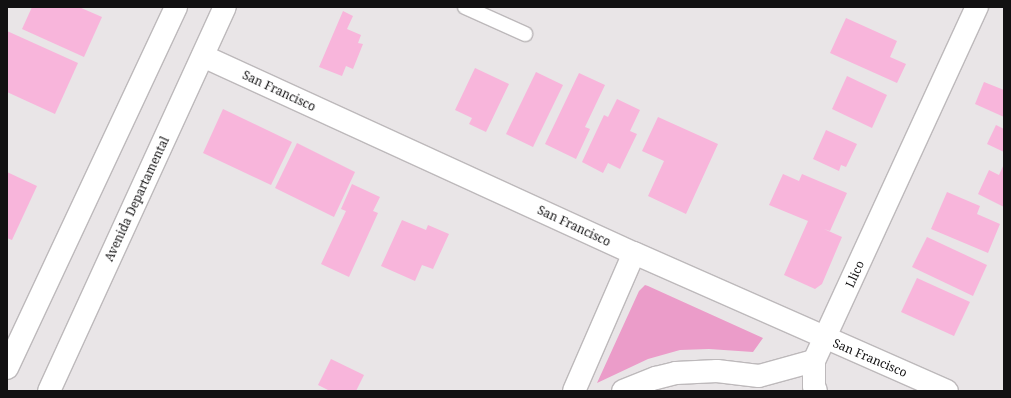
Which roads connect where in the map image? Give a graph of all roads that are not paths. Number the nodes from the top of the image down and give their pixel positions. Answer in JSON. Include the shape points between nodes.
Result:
{"nodes":[{"id":1,"x":176,"y":7,"type":"edge"},
{"id":2,"x":225,"y":7,"type":"edge"},
{"id":3,"x":465,"y":7,"type":"edge"},
{"id":4,"x":977,"y":7,"type":"edge"},
{"id":5,"x":525,"y":34,"type":"dead end"},
{"id":6,"x":203,"y":56,"type":"junction"},
{"id":7,"x":634,"y":253,"type":"junction"},
{"id":8,"x":826,"y":339,"type":"junction"},
{"id":9,"x":814,"y":361,"type":"junction"},
{"id":10,"x":7,"y":368,"type":"edge"},
{"id":11,"x":49,"y":391,"type":"edge"},
{"id":12,"x":574,"y":391,"type":"edge"},
{"id":13,"x":623,"y":391,"type":"edge"},
{"id":14,"x":816,"y":391,"type":"edge"},
{"id":15,"x":948,"y":391,"type":"edge"}],
"edges":[{"from":1,"to":10,"type":"street"},
{"from":2,"to":6,"type":"street","name":"Avenida Departamental"},
{"from":3,"to":5,"type":"lane"},
{"from":4,"to":8,"type":"street","name":"Llico"},
{"from":6,"to":7,"type":"street","name":"San Francisco"},
{"from":6,"to":11,"type":"street","name":"Avenida Departamental"},
{"from":7,"to":8,"type":"street","name":"San Francisco"},
{"from":7,"to":12,"type":"street"},
{"from":8,"to":9,"type":"street","name":"Llico"},
{"from":8,"to":15,"type":"street","name":"San Francisco"},
{"from":9,"to":13,"type":"street","via":[[759,376],[717,371],[676,373]]},
{"from":9,"to":14,"type":"street"}]}
